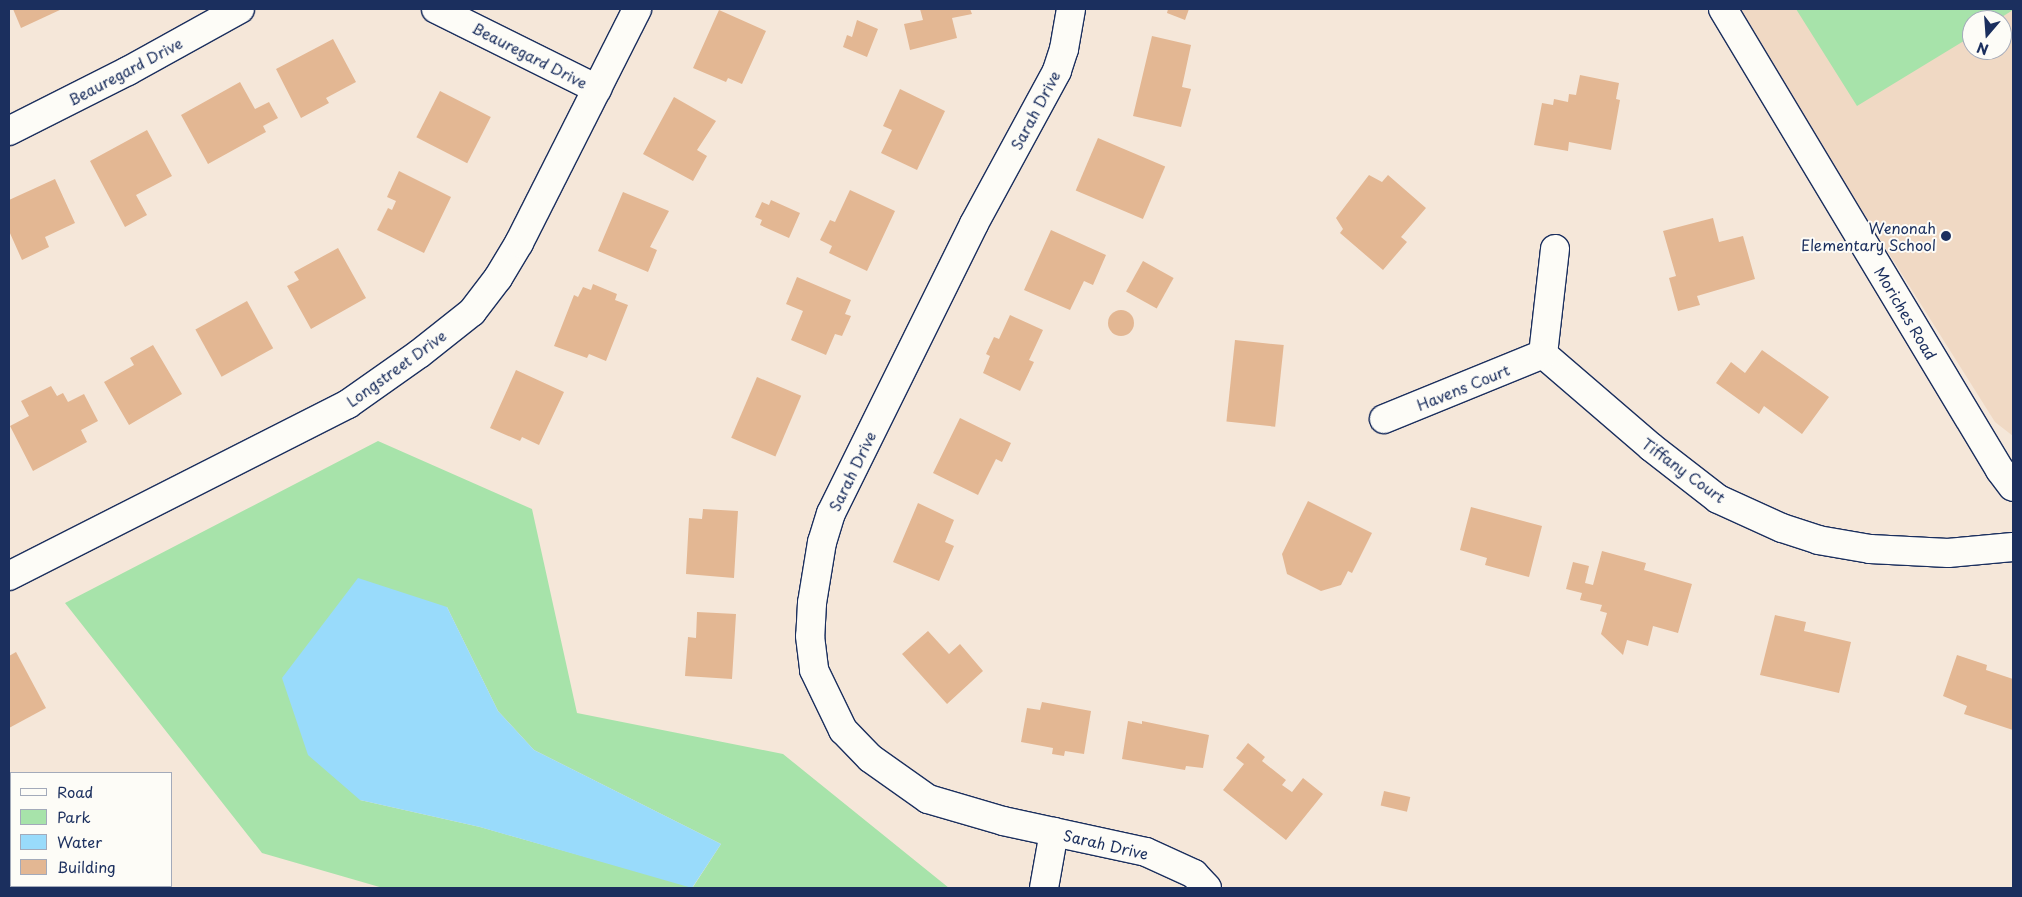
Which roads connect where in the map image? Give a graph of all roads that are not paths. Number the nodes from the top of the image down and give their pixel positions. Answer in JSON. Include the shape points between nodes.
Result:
{"nodes":[{"id":1,"x":240,"y":9,"type":"edge"},
{"id":2,"x":436,"y":9,"type":"edge"},
{"id":3,"x":637,"y":9,"type":"edge"},
{"id":4,"x":1070,"y":9,"type":"edge"},
{"id":5,"x":1723,"y":9,"type":"edge"},
{"id":6,"x":597,"y":89,"type":"junction"},
{"id":7,"x":9,"y":131,"type":"edge"},
{"id":8,"x":1555,"y":249,"type":"dead end"},
{"id":9,"x":1542,"y":354,"type":"junction"},
{"id":10,"x":1384,"y":419,"type":"dead end"},
{"id":11,"x":2002,"y":458,"type":"edge"},
{"id":12,"x":2013,"y":487,"type":"edge"},
{"id":13,"x":2013,"y":547,"type":"edge"},
{"id":14,"x":9,"y":576,"type":"edge"},
{"id":15,"x":1054,"y":832,"type":"junction"},
{"id":16,"x":1044,"y":888,"type":"edge"},
{"id":17,"x":1207,"y":888,"type":"edge"}],
"edges":[{"from":1,"to":7,"type":"street","name":"Beauregard Drive","via":[[128,71]]},
{"from":2,"to":6,"type":"street","name":"Beauregard Drive"},
{"from":3,"to":6,"type":"street","name":"Longstreet Drive"},
{"from":4,"to":15,"type":"street","name":"Sarah Drive","via":[[1057,71],[974,224],[831,513],[822,542],[810,636],[814,670],[826,700],[843,730],[870,758],[928,799],[1003,822]]},
{"from":5,"to":11,"type":"street","name":"Moriches Road"},
{"from":6,"to":14,"type":"street","name":"Longstreet Drive","via":[[519,242],[498,278],[472,312],[348,404]]},
{"from":8,"to":9,"type":"street"},
{"from":9,"to":10,"type":"street","name":"Havens Court"},
{"from":9,"to":13,"type":"street","name":"Tiffany Court","via":[[1650,447],[1718,499],[1782,528],[1818,540],[1870,549],[1948,552]]},
{"from":11,"to":12,"type":"street","name":"Moriches Road"},
{"from":15,"to":16,"type":"street","name":"Sarah Drive"},
{"from":15,"to":17,"type":"street","name":"Sarah Drive","via":[[1146,852],[1194,874]]}]}
